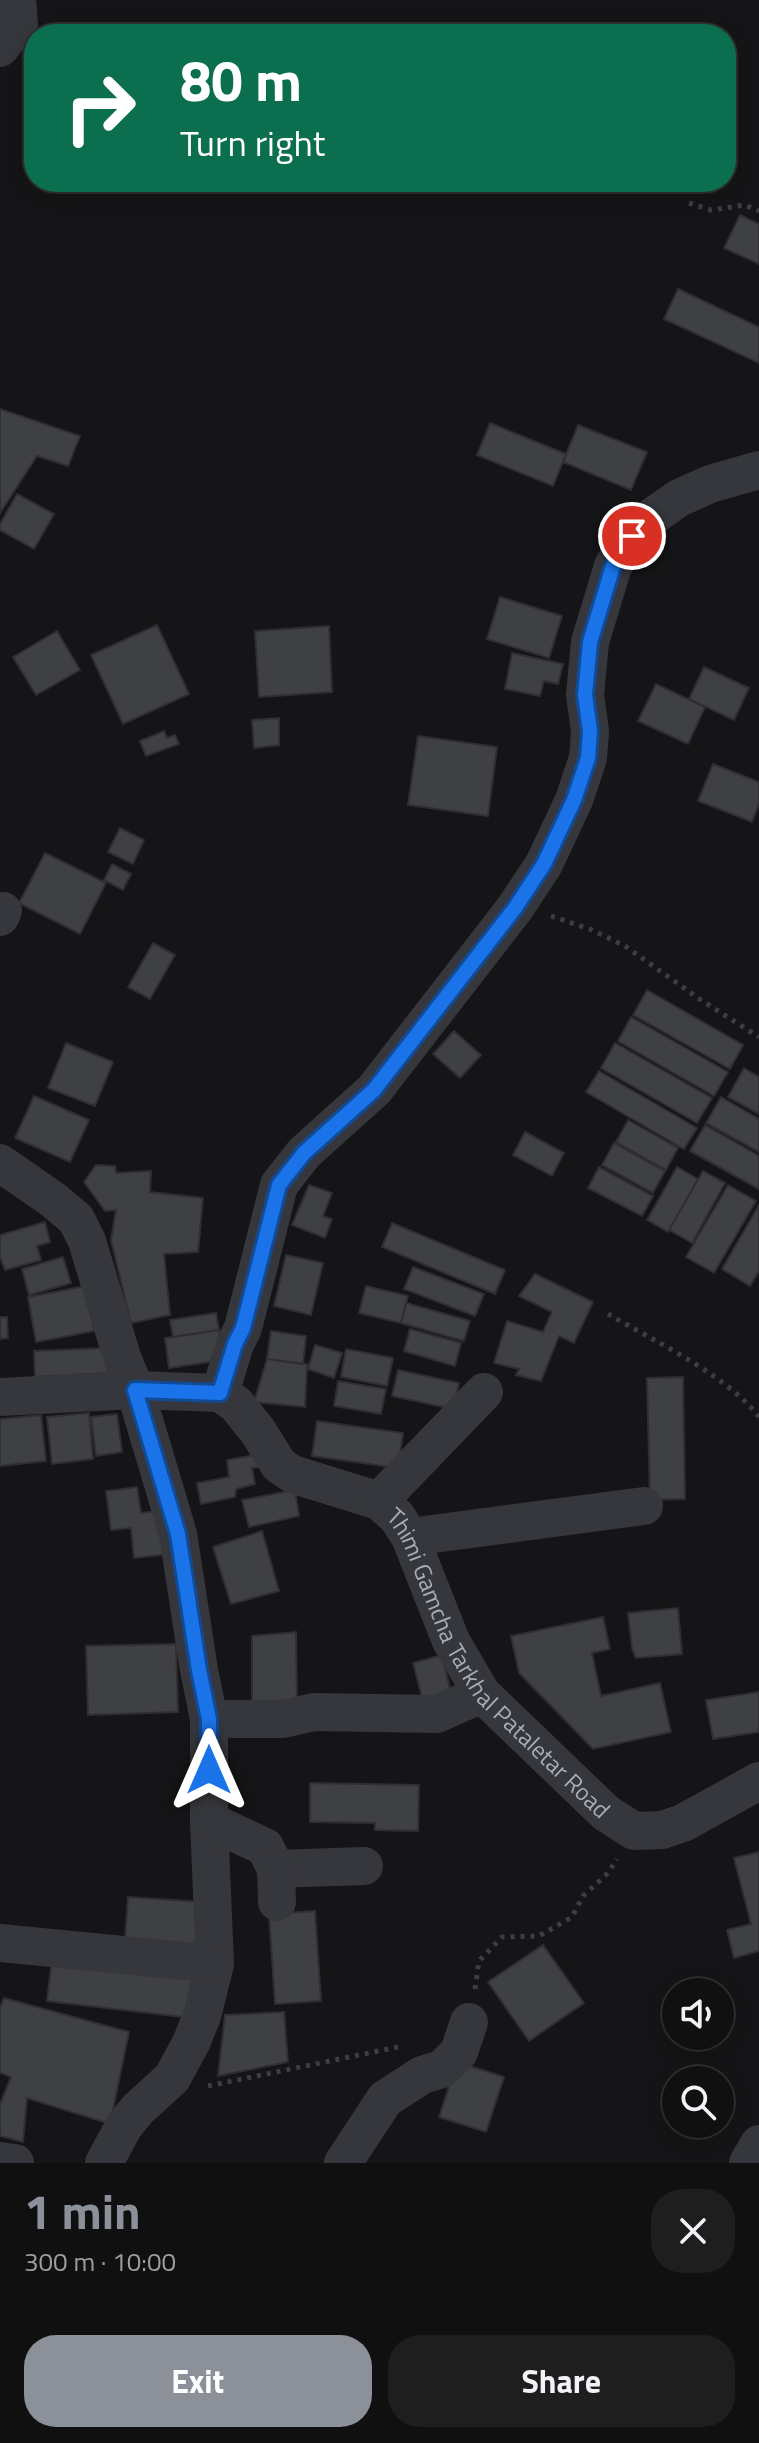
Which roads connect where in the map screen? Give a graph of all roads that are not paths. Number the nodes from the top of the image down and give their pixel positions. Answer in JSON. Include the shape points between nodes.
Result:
{"nodes":[{"id":1,"x":17,"y":0,"type":"edge"},
{"id":2,"x":0,"y":48,"type":"edge"},
{"id":3,"x":759,"y":470,"type":"edge"},
{"id":4,"x":0,"y":1163,"type":"edge"},
{"id":5,"x":135,"y":1390,"type":"junction"},
{"id":6,"x":484,"y":1392,"type":"dead end"},
{"id":7,"x":220,"y":1393,"type":"junction"},
{"id":8,"x":0,"y":1397,"type":"edge"},
{"id":9,"x":379,"y":1501,"type":"junction"},
{"id":10,"x":644,"y":1506,"type":"dead end"},
{"id":11,"x":410,"y":1537,"type":"junction"},
{"id":12,"x":482,"y":1694,"type":"junction"},
{"id":13,"x":209,"y":1719,"type":"junction"},
{"id":14,"x":759,"y":1781,"type":"edge"},
{"id":15,"x":209,"y":1821,"type":"junction"},
{"id":16,"x":364,"y":1866,"type":"dead end"},
{"id":17,"x":0,"y":1943,"type":"edge"},
{"id":18,"x":215,"y":1964,"type":"junction"},
{"id":19,"x":469,"y":2022,"type":"road end"},
{"id":20,"x":759,"y":2144,"type":"edge"},
{"id":21,"x":112,"y":2160,"type":"edge"},
{"id":22,"x":0,"y":2161,"type":"edge"},
{"id":23,"x":15,"y":2163,"type":"edge"},
{"id":24,"x":343,"y":2163,"type":"edge"},
{"id":25,"x":748,"y":2163,"type":"edge"}],
"edges":[{"from":1,"to":2,"type":"street","via":[[19,24]]},
{"from":3,"to":7,"type":"street","via":[[679,498],[632,536],[613,566],[590,642],[585,695],[588,758],[544,864],[374,1090],[304,1153],[279,1185],[243,1328]]},
{"from":4,"to":5,"type":"street","via":[[76,1219]]},
{"from":5,"to":7,"type":"street"},
{"from":5,"to":8,"type":"street"},
{"from":5,"to":13,"type":"street","via":[[178,1534]]},
{"from":6,"to":9,"type":"street"},
{"from":7,"to":9,"type":"street","name":"Thimi Gamcha Tarkhal Pataletar Road","via":[[236,1404],[279,1465],[292,1474]]},
{"from":9,"to":11,"type":"street","name":"Thimi Gamcha Tarkhal Pataletar Road"},
{"from":10,"to":11,"type":"street"},
{"from":11,"to":12,"type":"street","name":"Thimi Gamcha Tarkhal Pataletar Road","via":[[451,1641]]},
{"from":12,"to":13,"type":"street","via":[[437,1714],[314,1712],[283,1719]]},
{"from":12,"to":14,"type":"street","name":"Thimi Gamcha Tarkhal Pataletar Road","via":[[606,1813],[634,1831],[683,1823]]},
{"from":13,"to":15,"type":"street"},
{"from":15,"to":16,"type":"street","via":[[265,1847],[276,1886]]},
{"from":15,"to":18,"type":"street"},
{"from":17,"to":18,"type":"street"},
{"from":18,"to":21,"type":"street","via":[[191,2043],[172,2078],[124,2126]]},
{"from":19,"to":24,"type":"street","via":[[459,2052],[442,2069],[422,2075],[385,2099]]},
{"from":20,"to":25,"type":"street"},
{"from":22,"to":23,"type":"street"}]}
